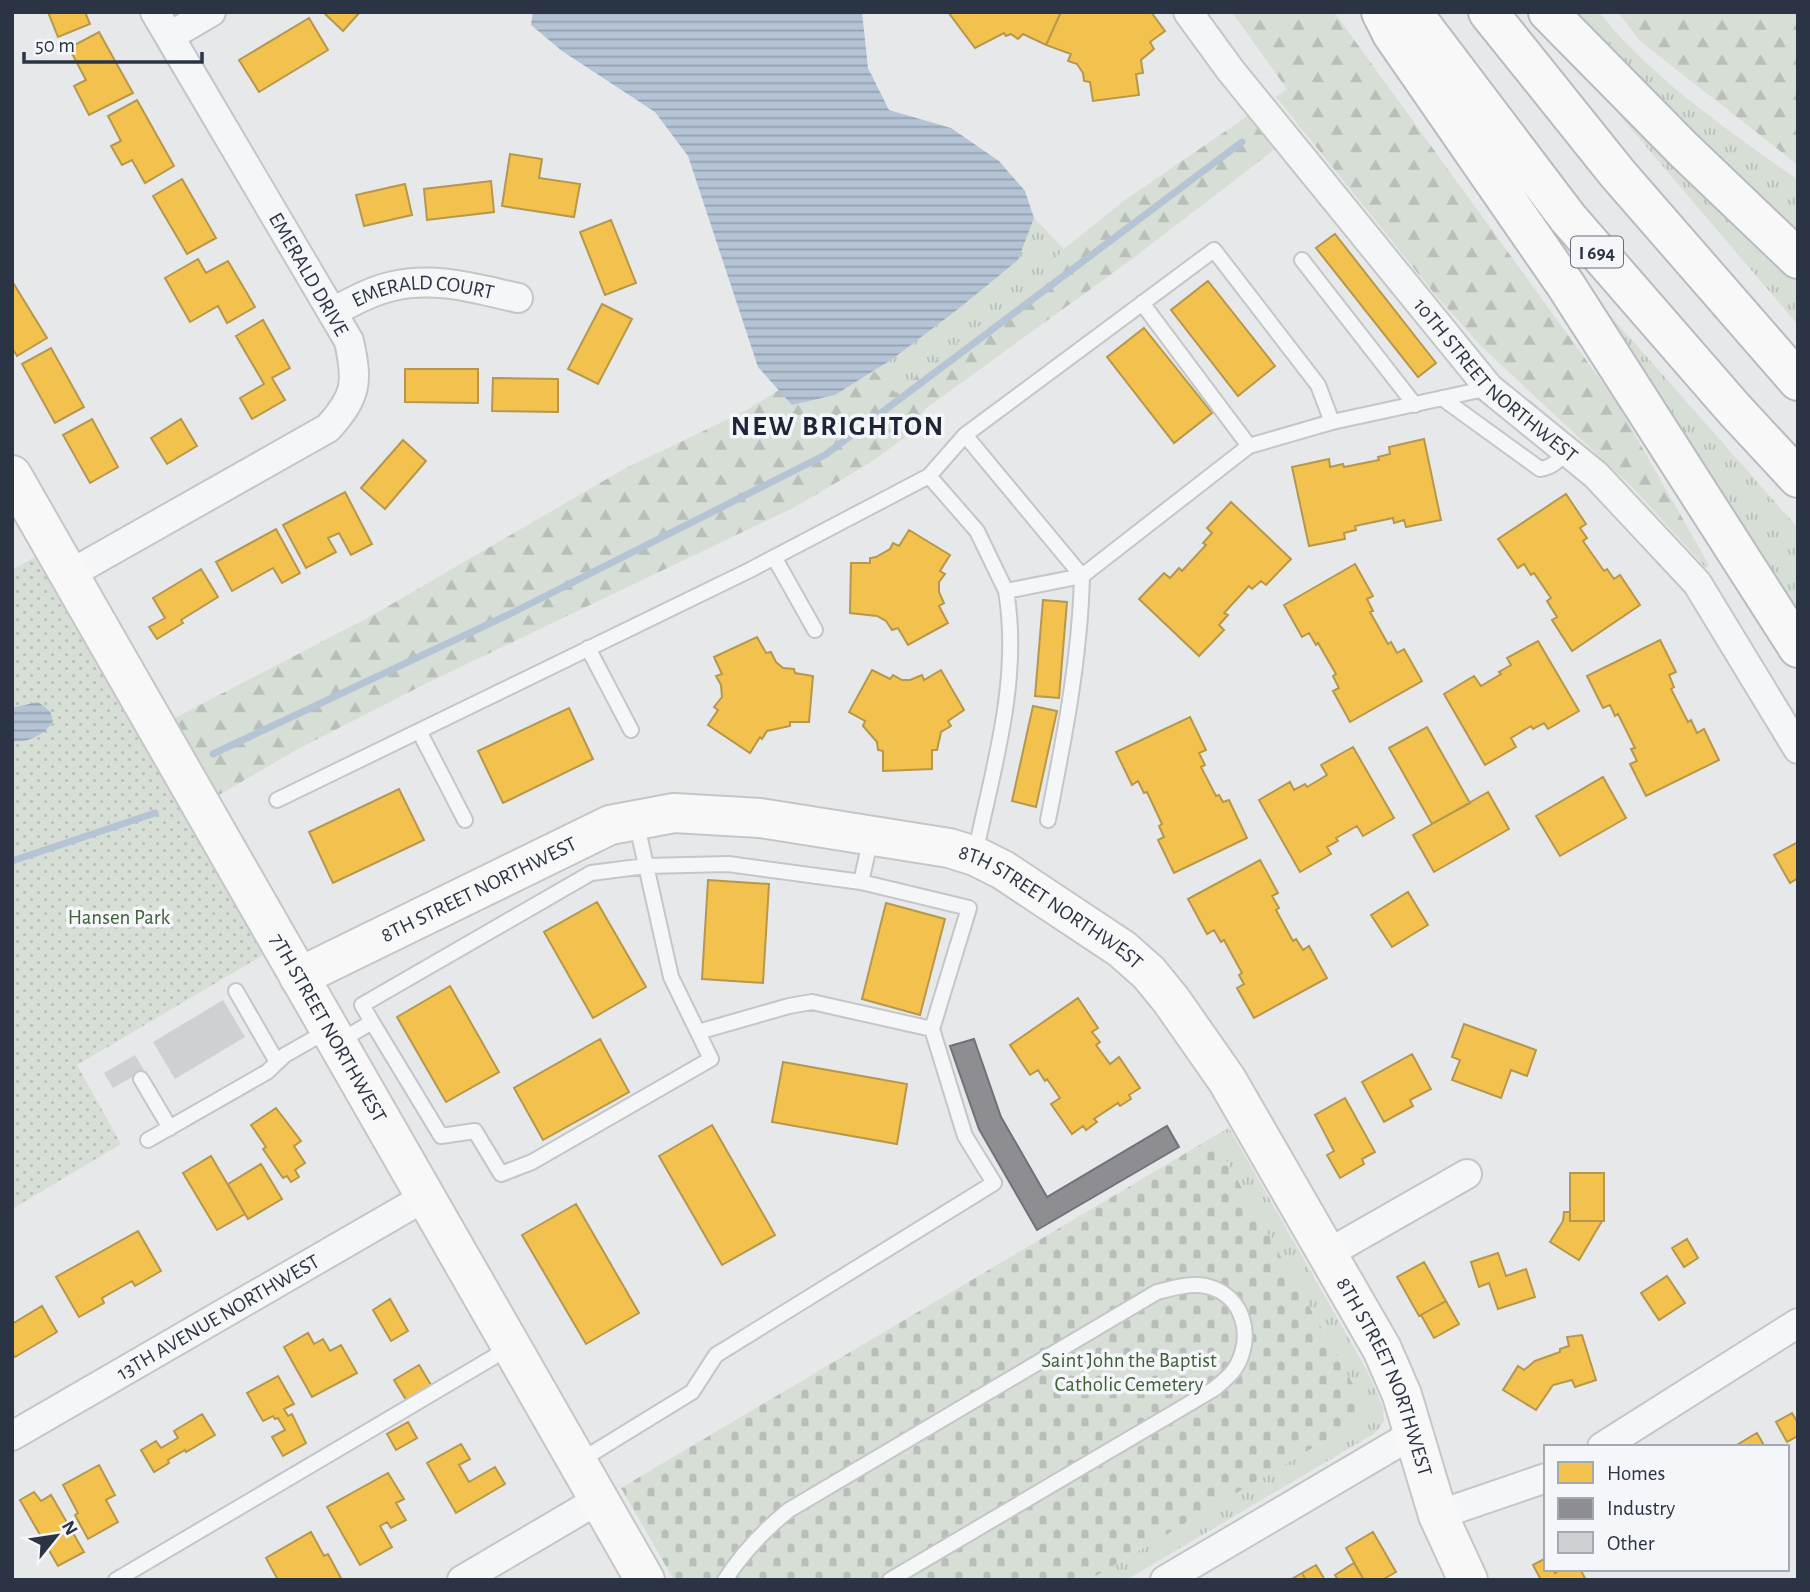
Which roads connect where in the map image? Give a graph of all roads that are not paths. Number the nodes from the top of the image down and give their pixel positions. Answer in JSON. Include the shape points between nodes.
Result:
{"nodes":[{"id":1,"x":155,"y":12,"type":"edge"},
{"id":2,"x":211,"y":12,"type":"edge"},
{"id":3,"x":1188,"y":12,"type":"edge"},
{"id":4,"x":1381,"y":12,"type":"edge"},
{"id":5,"x":1412,"y":12,"type":"edge"},
{"id":6,"x":1488,"y":12,"type":"edge"},
{"id":7,"x":1548,"y":12,"type":"edge"},
{"id":8,"x":170,"y":36,"type":"junction"},
{"id":9,"x":1798,"y":259,"type":"edge"},
{"id":10,"x":1302,"y":260,"type":"dead end"},
{"id":11,"x":518,"y":298,"type":"dead end"},
{"id":12,"x":1142,"y":303,"type":"junction"},
{"id":13,"x":332,"y":312,"type":"junction"},
{"id":14,"x":1798,"y":381,"type":"edge"},
{"id":15,"x":1489,"y":388,"type":"junction"},
{"id":16,"x":1442,"y":398,"type":"junction"},
{"id":17,"x":1415,"y":405,"type":"junction"},
{"id":18,"x":1332,"y":422,"type":"junction"},
{"id":19,"x":965,"y":435,"type":"junction"},
{"id":20,"x":1249,"y":446,"type":"junction"},
{"id":21,"x":1566,"y":451,"type":"junction"},
{"id":22,"x":12,"y":475,"type":"edge"},
{"id":23,"x":929,"y":476,"type":"junction"},
{"id":24,"x":1798,"y":478,"type":"edge"},
{"id":25,"x":775,"y":557,"type":"junction"},
{"id":26,"x":69,"y":574,"type":"junction"},
{"id":27,"x":1082,"y":576,"type":"junction"},
{"id":28,"x":1006,"y":591,"type":"junction"},
{"id":29,"x":815,"y":629,"type":"dead end"},
{"id":30,"x":589,"y":648,"type":"junction"},
{"id":31,"x":1798,"y":648,"type":"edge"},
{"id":32,"x":419,"y":730,"type":"junction"},
{"id":33,"x":631,"y":730,"type":"dead end"},
{"id":34,"x":1798,"y":748,"type":"edge"},
{"id":35,"x":278,"y":800,"type":"dead end"},
{"id":36,"x":465,"y":820,"type":"dead end"},
{"id":37,"x":636,"y":820,"type":"junction"},
{"id":38,"x":1048,"y":820,"type":"dead end"},
{"id":39,"x":871,"y":835,"type":"junction"},
{"id":40,"x":975,"y":856,"type":"junction"},
{"id":41,"x":646,"y":866,"type":"junction"},
{"id":42,"x":860,"y":882,"type":"junction"},
{"id":43,"x":299,"y":977,"type":"junction"},
{"id":44,"x":236,"y":991,"type":"dead end"},
{"id":45,"x":372,"y":1022,"type":"junction"},
{"id":46,"x":932,"y":1029,"type":"junction"},
{"id":47,"x":698,"y":1032,"type":"junction"},
{"id":48,"x":332,"y":1037,"type":"junction"},
{"id":49,"x":277,"y":1062,"type":"junction"},
{"id":50,"x":141,"y":1079,"type":"dead end"},
{"id":51,"x":170,"y":1128,"type":"junction"},
{"id":52,"x":148,"y":1140,"type":"dead end"},
{"id":53,"x":1467,"y":1174,"type":"dead end"},
{"id":54,"x":425,"y":1197,"type":"junction"},
{"id":55,"x":1327,"y":1254,"type":"junction"},
{"id":56,"x":1798,"y":1323,"type":"edge"},
{"id":57,"x":510,"y":1347,"type":"junction"},
{"id":58,"x":1413,"y":1434,"type":"junction"},
{"id":59,"x":12,"y":1436,"type":"edge"},
{"id":60,"x":1605,"y":1445,"type":"edge"},
{"id":61,"x":577,"y":1463,"type":"junction"},
{"id":62,"x":1544,"y":1479,"type":"edge"},
{"id":63,"x":598,"y":1500,"type":"junction"},
{"id":64,"x":1438,"y":1515,"type":"junction"},
{"id":65,"x":116,"y":1580,"type":"edge"},
{"id":66,"x":463,"y":1580,"type":"edge"},
{"id":67,"x":645,"y":1580,"type":"edge"},
{"id":68,"x":724,"y":1580,"type":"edge"},
{"id":69,"x":890,"y":1580,"type":"edge"},
{"id":70,"x":1165,"y":1580,"type":"edge"},
{"id":71,"x":1468,"y":1580,"type":"edge"}],
"edges":[{"from":1,"to":8,"type":"street","name":"EMERALD DRIVE"},
{"from":2,"to":8,"type":"street"},
{"from":3,"to":15,"type":"street","name":"10TH STREET NORTHWEST","via":[[1230,71]]},
{"from":4,"to":31,"type":"main road","via":[[1567,287]]},
{"from":5,"to":24,"type":"main road","number":"I 694","via":[[1568,218]]},
{"from":6,"to":14,"type":"main road","via":[[1617,173]]},
{"from":7,"to":9,"type":"main road"},
{"from":8,"to":13,"type":"street","name":"EMERALD DRIVE"},
{"from":10,"to":17,"type":"lane"},
{"from":11,"to":13,"type":"street","name":"EMERALD COURT","via":[[423,282],[392,286]]},
{"from":12,"to":18,"type":"lane","via":[[1214,250],[1318,385]]},
{"from":12,"to":19,"type":"lane"},
{"from":12,"to":20,"type":"lane"},
{"from":13,"to":26,"type":"street","name":"EMERALD DRIVE","via":[[349,341],[355,380],[350,399],[328,428]]},
{"from":15,"to":16,"type":"lane"},
{"from":15,"to":21,"type":"street","name":"10TH STREET NORTHWEST"},
{"from":16,"to":17,"type":"lane"},
{"from":16,"to":21,"type":"lane","via":[[1540,469],[1557,463]]},
{"from":17,"to":18,"type":"lane"},
{"from":18,"to":20,"type":"lane"},
{"from":19,"to":23,"type":"lane"},
{"from":19,"to":27,"type":"lane"},
{"from":20,"to":27,"type":"lane"},
{"from":21,"to":34,"type":"street","name":"10TH STREET NORTHWEST","via":[[1596,475],[1697,583]]},
{"from":22,"to":26,"type":"main road","name":"7TH STREET NORTHWEST"},
{"from":23,"to":25,"type":"lane"},
{"from":23,"to":28,"type":"lane","via":[[977,531]]},
{"from":25,"to":29,"type":"lane"},
{"from":25,"to":30,"type":"lane"},
{"from":26,"to":43,"type":"main road","name":"7TH STREET NORTHWEST"},
{"from":27,"to":28,"type":"lane"},
{"from":27,"to":38,"type":"lane","via":[[1073,693]]},
{"from":28,"to":40,"type":"lane","via":[[1010,618],[1007,699]]},
{"from":30,"to":32,"type":"lane"},
{"from":30,"to":33,"type":"lane"},
{"from":32,"to":35,"type":"lane"},
{"from":32,"to":36,"type":"lane"},
{"from":37,"to":39,"type":"main road","name":"8TH STREET NORTHWEST","via":[[674,813],[715,814]]},
{"from":37,"to":41,"type":"lane"},
{"from":37,"to":43,"type":"main road","name":"8TH STREET NORTHWEST","via":[[610,825]]},
{"from":39,"to":40,"type":"main road","name":"8TH STREET NORTHWEST"},
{"from":39,"to":42,"type":"lane"},
{"from":40,"to":55,"type":"main road","name":"8TH STREET NORTHWEST","via":[[1099,933],[1149,973],[1227,1080]]},
{"from":41,"to":42,"type":"lane","via":[[728,864]]},
{"from":41,"to":45,"type":"lane","via":[[591,873],[362,1005]]},
{"from":41,"to":47,"type":"lane","via":[[671,977]]},
{"from":42,"to":46,"type":"lane","via":[[969,908]]},
{"from":43,"to":48,"type":"main road","name":"7TH STREET NORTHWEST"},
{"from":44,"to":49,"type":"lane"},
{"from":45,"to":47,"type":"lane","via":[[440,1136],[475,1131],[501,1174],[531,1162],[711,1059]]},
{"from":45,"to":48,"type":"lane"},
{"from":46,"to":47,"type":"lane","via":[[812,1002]]},
{"from":46,"to":61,"type":"lane","via":[[965,1136],[994,1183],[716,1355],[692,1392]]},
{"from":48,"to":49,"type":"lane"},
{"from":48,"to":54,"type":"main road","name":"7TH STREET NORTHWEST"},
{"from":49,"to":51,"type":"lane"},
{"from":50,"to":51,"type":"lane"},
{"from":51,"to":52,"type":"lane"},
{"from":53,"to":55,"type":"street"},
{"from":54,"to":57,"type":"main road","name":"7TH STREET NORTHWEST"},
{"from":54,"to":59,"type":"street","name":"13TH AVENUE NORTHWEST"},
{"from":55,"to":58,"type":"main road","name":"8TH STREET NORTHWEST","via":[[1382,1349]]},
{"from":56,"to":60,"type":"street"},
{"from":57,"to":61,"type":"main road","name":"7TH STREET NORTHWEST"},
{"from":57,"to":65,"type":"lane"},
{"from":58,"to":64,"type":"main road","name":"8TH STREET NORTHWEST"},
{"from":58,"to":70,"type":"street"},
{"from":61,"to":63,"type":"main road","name":"7TH STREET NORTHWEST"},
{"from":62,"to":64,"type":"street"},
{"from":63,"to":66,"type":"street"},
{"from":63,"to":67,"type":"main road","name":"7TH STREET NORTHWEST"},
{"from":64,"to":71,"type":"main road","name":"8TH STREET NORTHWEST"},
{"from":68,"to":69,"type":"lane","via":[[763,1530],[789,1510],[1157,1292],[1183,1285],[1207,1286],[1237,1307],[1245,1323],[1244,1348],[1234,1370],[1214,1389]]}]}
